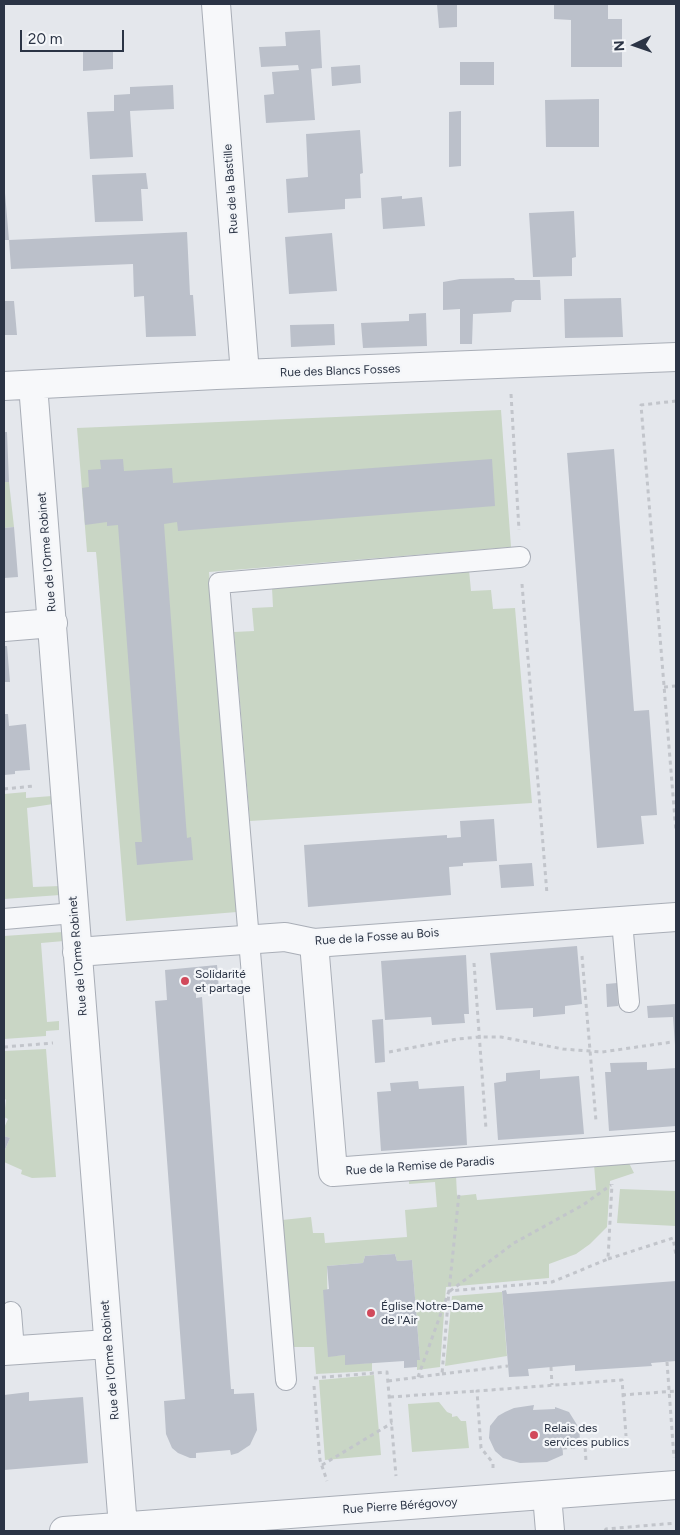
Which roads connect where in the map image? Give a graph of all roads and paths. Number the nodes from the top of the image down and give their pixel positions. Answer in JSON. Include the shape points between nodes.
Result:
{"nodes":[{"id":1,"x":216,"y":4,"type":"edge"},
{"id":2,"x":676,"y":358,"type":"edge"},
{"id":3,"x":245,"y":374,"type":"junction"},
{"id":4,"x":33,"y":385,"type":"junction"},
{"id":5,"x":4,"y":386,"type":"edge"},
{"id":6,"x":676,"y":401,"type":"edge"},
{"id":7,"x":512,"y":417,"type":"dead end"},
{"id":8,"x":520,"y":557,"type":"junction"},
{"id":9,"x":53,"y":623,"type":"junction"},
{"id":10,"x":4,"y":627,"type":"edge"},
{"id":11,"x":676,"y":686,"type":"edge"},
{"id":12,"x":664,"y":687,"type":"junction"},
{"id":13,"x":675,"y":795,"type":"edge"},
{"id":14,"x":676,"y":832,"type":"edge"},
{"id":15,"x":74,"y":913,"type":"junction"},
{"id":16,"x":676,"y":917,"type":"edge"},
{"id":17,"x":4,"y":919,"type":"edge"},
{"id":18,"x":622,"y":921,"type":"junction"},
{"id":19,"x":549,"y":924,"type":"junction"},
{"id":20,"x":249,"y":940,"type":"junction"},
{"id":21,"x":314,"y":942,"type":"junction"},
{"id":22,"x":582,"y":946,"type":"dead end"},
{"id":23,"x":78,"y":952,"type":"junction"},
{"id":24,"x":473,"y":954,"type":"dead end"},
{"id":25,"x":629,"y":1002,"type":"dead end"},
{"id":26,"x":479,"y":1037,"type":"junction"},
{"id":27,"x":84,"y":1040,"type":"junction"},
{"id":28,"x":672,"y":1042,"type":"dead end"},
{"id":29,"x":4,"y":1047,"type":"edge"},
{"id":30,"x":389,"y":1052,"type":"dead end"},
{"id":31,"x":590,"y":1052,"type":"junction"},
{"id":32,"x":596,"y":1123,"type":"dead end"},
{"id":33,"x":486,"y":1131,"type":"dead end"},
{"id":34,"x":676,"y":1146,"type":"edge"},
{"id":35,"x":458,"y":1163,"type":"junction"},
{"id":36,"x":676,"y":1255,"type":"edge"},
{"id":37,"x":608,"y":1259,"type":"junction"},
{"id":38,"x":449,"y":1291,"type":"junction"},
{"id":39,"x":11,"y":1312,"type":"dead end"},
{"id":40,"x":108,"y":1344,"type":"junction"},
{"id":41,"x":9,"y":1350,"type":"edge"},
{"id":42,"x":667,"y":1362,"type":"dead end"},
{"id":43,"x":508,"y":1366,"type":"dead end"},
{"id":44,"x":551,"y":1367,"type":"dead end"},
{"id":45,"x":442,"y":1374,"type":"junction"},
{"id":46,"x":418,"y":1377,"type":"junction"},
{"id":47,"x":314,"y":1378,"type":"junction"},
{"id":48,"x":286,"y":1380,"type":"joint"},
{"id":49,"x":388,"y":1381,"type":"junction"},
{"id":50,"x":552,"y":1385,"type":"junction"},
{"id":51,"x":477,"y":1391,"type":"junction"},
{"id":52,"x":676,"y":1391,"type":"edge"},
{"id":53,"x":622,"y":1395,"type":"junction"},
{"id":54,"x":390,"y":1397,"type":"junction"},
{"id":55,"x":392,"y":1423,"type":"junction"},
{"id":56,"x":626,"y":1436,"type":"dead end"},
{"id":57,"x":481,"y":1448,"type":"dead end"},
{"id":58,"x":563,"y":1448,"type":"dead end"},
{"id":59,"x":674,"y":1458,"type":"dead end"},
{"id":60,"x":322,"y":1465,"type":"junction"},
{"id":61,"x":586,"y":1465,"type":"dead end"},
{"id":62,"x":676,"y":1486,"type":"edge"},
{"id":63,"x":547,"y":1494,"type":"junction"},
{"id":64,"x":398,"y":1506,"type":"junction"},
{"id":65,"x":328,"y":1511,"type":"junction"},
{"id":66,"x":299,"y":1522,"type":"edge"},
{"id":67,"x":676,"y":1524,"type":"edge"},
{"id":68,"x":123,"y":1527,"type":"junction"},
{"id":69,"x":64,"y":1531,"type":"edge"},
{"id":70,"x":550,"y":1531,"type":"edge"},
{"id":71,"x":605,"y":1531,"type":"edge"}],
"edges":[{"from":1,"to":3,"type":"street","name":"Rue de la Bastille"},
{"from":2,"to":3,"type":"street","name":"Rue des Blancs Fosses"},
{"from":3,"to":4,"type":"street","name":"Rue des Blancs Fosses"},
{"from":4,"to":5,"type":"street","name":"Rue des Blancs Fosses"},
{"from":4,"to":9,"type":"street","name":"Rue de l'Orme Robinet"},
{"from":6,"to":12,"type":"path","via":[[641,405]]},
{"from":7,"to":8,"type":"path"},
{"from":8,"to":19,"type":"path"},
{"from":8,"to":20,"type":"lane","via":[[219,583]]},
{"from":9,"to":10,"type":"street"},
{"from":9,"to":15,"type":"street","name":"Rue de l'Orme Robinet"},
{"from":11,"to":12,"type":"path"},
{"from":12,"to":13,"type":"path"},
{"from":13,"to":14,"type":"path"},
{"from":15,"to":17,"type":"lane"},
{"from":15,"to":23,"type":"street","name":"Rue de l'Orme Robinet"},
{"from":16,"to":18,"type":"street","name":"Rue de la Fosse au Bois"},
{"from":18,"to":19,"type":"street","name":"Rue de la Fosse au Bois"},
{"from":18,"to":25,"type":"lane"},
{"from":19,"to":21,"type":"street","name":"Rue de la Fosse au Bois"},
{"from":20,"to":21,"type":"street","name":"Rue de la Fosse au Bois","via":[[285,937]]},
{"from":20,"to":23,"type":"street","name":"Rue de la Fosse au Bois"},
{"from":20,"to":48,"type":"lane"},
{"from":21,"to":35,"type":"street","name":"Rue de la Remise de Paradis","via":[[333,1172]]},
{"from":22,"to":31,"type":"path"},
{"from":23,"to":27,"type":"street","name":"Rue de l'Orme Robinet"},
{"from":24,"to":26,"type":"path"},
{"from":26,"to":30,"type":"path","via":[[457,1038]]},
{"from":26,"to":31,"type":"path","via":[[501,1037]]},
{"from":26,"to":33,"type":"path"},
{"from":27,"to":29,"type":"path"},
{"from":27,"to":40,"type":"street","name":"Rue de l'Orme Robinet"},
{"from":28,"to":31,"type":"path","via":[[629,1050]]},
{"from":31,"to":32,"type":"path"},
{"from":34,"to":35,"type":"street","name":"Rue de la Remise de Paradis"},
{"from":35,"to":38,"type":"path","via":[[459,1199]]},
{"from":36,"to":37,"type":"path","via":[[673,1238]]},
{"from":37,"to":38,"type":"path","via":[[552,1282]]},
{"from":37,"to":38,"type":"path","via":[[612,1184],[583,1205],[514,1242]]},
{"from":38,"to":45,"type":"path"},
{"from":38,"to":46,"type":"path"},
{"from":39,"to":41,"type":"lane"},
{"from":40,"to":41,"type":"street"},
{"from":40,"to":68,"type":"street","name":"Rue de l'Orme Robinet"},
{"from":42,"to":59,"type":"path","bridge":true},
{"from":43,"to":45,"type":"path"},
{"from":44,"to":50,"type":"path"},
{"from":45,"to":46,"type":"path"},
{"from":46,"to":49,"type":"path"},
{"from":47,"to":48,"type":"path"},
{"from":47,"to":49,"type":"path","via":[[387,1372]]},
{"from":47,"to":60,"type":"path"},
{"from":49,"to":54,"type":"path"},
{"from":50,"to":51,"type":"path"},
{"from":50,"to":53,"type":"path","via":[[622,1380]]},
{"from":51,"to":54,"type":"path"},
{"from":51,"to":57,"type":"path"},
{"from":52,"to":53,"type":"path"},
{"from":53,"to":56,"type":"path"},
{"from":54,"to":55,"type":"path"},
{"from":55,"to":60,"type":"path"},
{"from":55,"to":64,"type":"path"},
{"from":58,"to":61,"type":"path","via":[[585,1446]]},
{"from":60,"to":65,"type":"path","via":[[327,1479]]},
{"from":62,"to":63,"type":"street","name":"Rue Pierre Bérégovoy"},
{"from":63,"to":64,"type":"street","name":"Rue Pierre Bérégovoy"},
{"from":63,"to":70,"type":"street"},
{"from":64,"to":65,"type":"street","name":"Rue Pierre Bérégovoy"},
{"from":65,"to":66,"type":"street","name":"Rue Pierre Bérégovoy"},
{"from":66,"to":68,"type":"street","name":"Rue Pierre Bérégovoy"},
{"from":67,"to":71,"type":"path"},
{"from":68,"to":69,"type":"street","name":"Rue Pierre Bérégovoy"}]}
